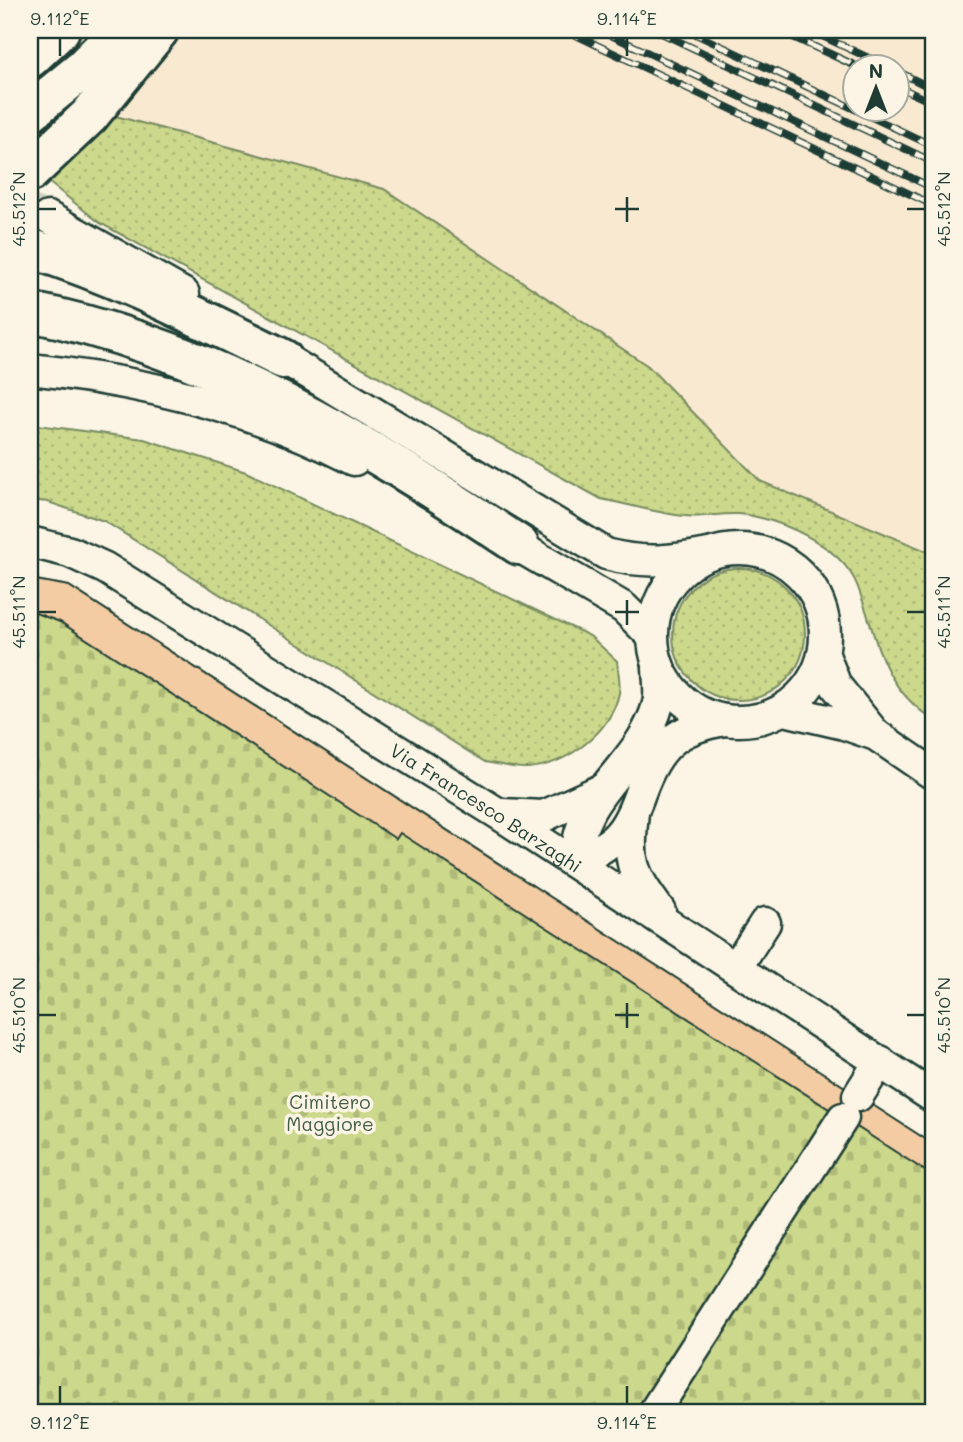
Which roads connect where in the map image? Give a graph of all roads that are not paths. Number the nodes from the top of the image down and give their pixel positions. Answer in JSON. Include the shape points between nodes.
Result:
{"nodes":[{"id":1,"x":60,"y":30,"type":"edge"},
{"id":2,"x":121,"y":30,"type":"edge"},
{"id":3,"x":159,"y":30,"type":"edge"},
{"id":4,"x":30,"y":58,"type":"edge"},
{"id":5,"x":30,"y":112,"type":"edge"},
{"id":6,"x":38,"y":165,"type":"edge"},
{"id":7,"x":40,"y":233,"type":"tunnel mouth"},
{"id":8,"x":30,"y":312,"type":"edge"},
{"id":9,"x":283,"y":359,"type":"joint"},
{"id":10,"x":30,"y":369,"type":"edge"},
{"id":11,"x":30,"y":542,"type":"edge"},
{"id":12,"x":519,"y":545,"type":"junction"},
{"id":13,"x":709,"y":554,"type":"junction"},
{"id":14,"x":652,"y":636,"type":"junction"},
{"id":15,"x":824,"y":655,"type":"junction"},
{"id":16,"x":658,"y":666,"type":"junction"},
{"id":17,"x":784,"y":709,"type":"junction"},
{"id":18,"x":725,"y":720,"type":"junction"},
{"id":19,"x":876,"y":735,"type":"junction"},
{"id":20,"x":933,"y":774,"type":"edge"},
{"id":21,"x":601,"y":790,"type":"junction"},
{"id":22,"x":633,"y":811,"type":"junction"},
{"id":23,"x":499,"y":814,"type":"junction"},
{"id":24,"x":576,"y":863,"type":"junction"},
{"id":25,"x":765,"y":923,"type":"dead end"},
{"id":26,"x":671,"y":925,"type":"junction"},
{"id":27,"x":736,"y":968,"type":"junction"},
{"id":28,"x":880,"y":1061,"type":"junction"},
{"id":29,"x":933,"y":1097,"type":"edge"},
{"id":30,"x":654,"y":1412,"type":"edge"}],
"edges":[{"from":1,"to":4,"type":"highway"},
{"from":2,"to":5,"type":"highway"},
{"from":3,"to":6,"type":"highway","via":[[105,98]]},
{"from":7,"to":9,"type":"highway","via":[[84,266]]},
{"from":8,"to":12,"type":"highway","via":[[124,334],[240,380],[427,485]]},
{"from":9,"to":13,"type":"street","via":[[606,554],[658,561]]},
{"from":10,"to":12,"type":"street","via":[[143,386],[253,418],[348,457]]},
{"from":11,"to":23,"type":"street","name":"Via Francesco Barzaghi","via":[[71,552],[105,568]]},
{"from":12,"to":14,"type":"street","via":[[624,608]]},
{"from":13,"to":14,"type":"street","via":[[672,580],[657,606]]},
{"from":13,"to":15,"type":"street","via":[[751,550],[778,558],[802,575],[818,599],[825,626]]},
{"from":14,"to":16,"type":"street"},
{"from":15,"to":17,"type":"street","via":[[809,686]]},
{"from":15,"to":19,"type":"street","via":[[836,686]]},
{"from":16,"to":18,"type":"street","via":[[673,692],[697,711]]},
{"from":16,"to":21,"type":"street","via":[[659,701],[649,730],[632,757]]},
{"from":17,"to":18,"type":"street","via":[[756,720]]},
{"from":17,"to":19,"type":"street"},
{"from":18,"to":22,"type":"street","via":[[698,724],[675,736],[655,758]]},
{"from":19,"to":20,"type":"street"},
{"from":21,"to":23,"type":"street","via":[[544,816]]},
{"from":21,"to":24,"type":"street","via":[[583,820],[576,841]]},
{"from":22,"to":24,"type":"street","via":[[617,836]]},
{"from":22,"to":26,"type":"street","via":[[630,860],[637,880]]},
{"from":23,"to":24,"type":"street","name":"Via Francesco Barzaghi"},
{"from":24,"to":26,"type":"street","name":"Via Francesco Barzaghi"},
{"from":25,"to":27,"type":"street"},
{"from":26,"to":27,"type":"street","name":"Via Francesco Barzaghi"},
{"from":27,"to":28,"type":"street","name":"Via Francesco Barzaghi"},
{"from":28,"to":29,"type":"street","name":"Via Francesco Barzaghi"},
{"from":28,"to":30,"type":"street"}]}
